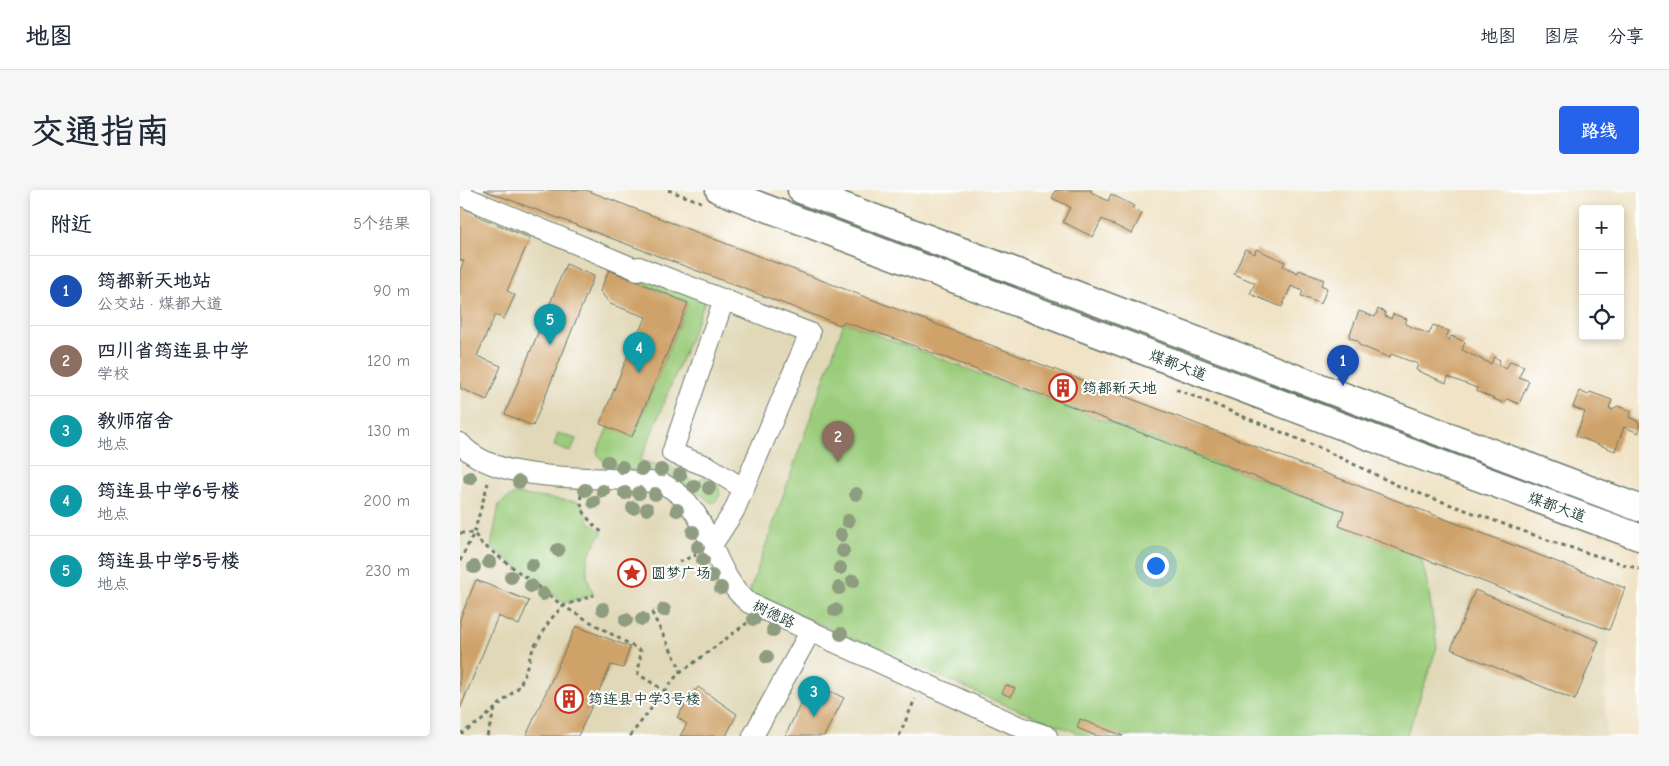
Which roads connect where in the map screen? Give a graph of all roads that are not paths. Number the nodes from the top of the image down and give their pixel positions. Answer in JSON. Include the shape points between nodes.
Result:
{"nodes":[{"id":1,"x":801,"y":190,"type":"edge"},
{"id":2,"x":460,"y":195,"type":"edge"},
{"id":3,"x":712,"y":197,"type":"edge"},
{"id":4,"x":724,"y":299,"type":"junction"},
{"id":5,"x":1157,"y":326,"type":"junction"},
{"id":6,"x":1148,"y":353,"type":"junction"},
{"id":7,"x":460,"y":442,"type":"edge"},
{"id":8,"x":744,"y":490,"type":"junction"},
{"id":9,"x":1595,"y":493,"type":"junction"},
{"id":10,"x":1639,"y":508,"type":"edge"},
{"id":11,"x":1589,"y":519,"type":"junction"},
{"id":12,"x":1639,"y":538,"type":"edge"},
{"id":13,"x":712,"y":546,"type":"junction"},
{"id":14,"x":810,"y":632,"type":"junction"},
{"id":15,"x":1020,"y":732,"type":"edge"},
{"id":16,"x":753,"y":736,"type":"edge"},
{"id":17,"x":1045,"y":736,"type":"edge"}],
"edges":[{"from":1,"to":5,"type":"main road","name":"煤都大道"},
{"from":2,"to":4,"type":"lane","via":[[638,270],[639,267]]},
{"from":3,"to":6,"type":"main road","name":"煤都大道"},
{"from":4,"to":8,"type":"lane","via":[[672,453],[709,467]]},
{"from":4,"to":8,"type":"lane","via":[[810,333]]},
{"from":5,"to":6,"type":"main road"},
{"from":5,"to":9,"type":"main road","name":"煤都大道"},
{"from":6,"to":11,"type":"main road","name":"煤都大道"},
{"from":7,"to":13,"type":"lane","name":"树德路","via":[[482,461],[501,467],[663,484],[684,496]]},
{"from":8,"to":13,"type":"lane"},
{"from":9,"to":10,"type":"main road","name":"煤都大道"},
{"from":9,"to":11,"type":"main road"},
{"from":11,"to":12,"type":"main road","name":"煤都大道"},
{"from":13,"to":14,"type":"lane","name":"树德路","via":[[720,565],[742,597]]},
{"from":14,"to":15,"type":"lane","name":"树德路","via":[[921,682]]},
{"from":14,"to":16,"type":"lane"},
{"from":15,"to":17,"type":"lane","name":"树德路"}]}
